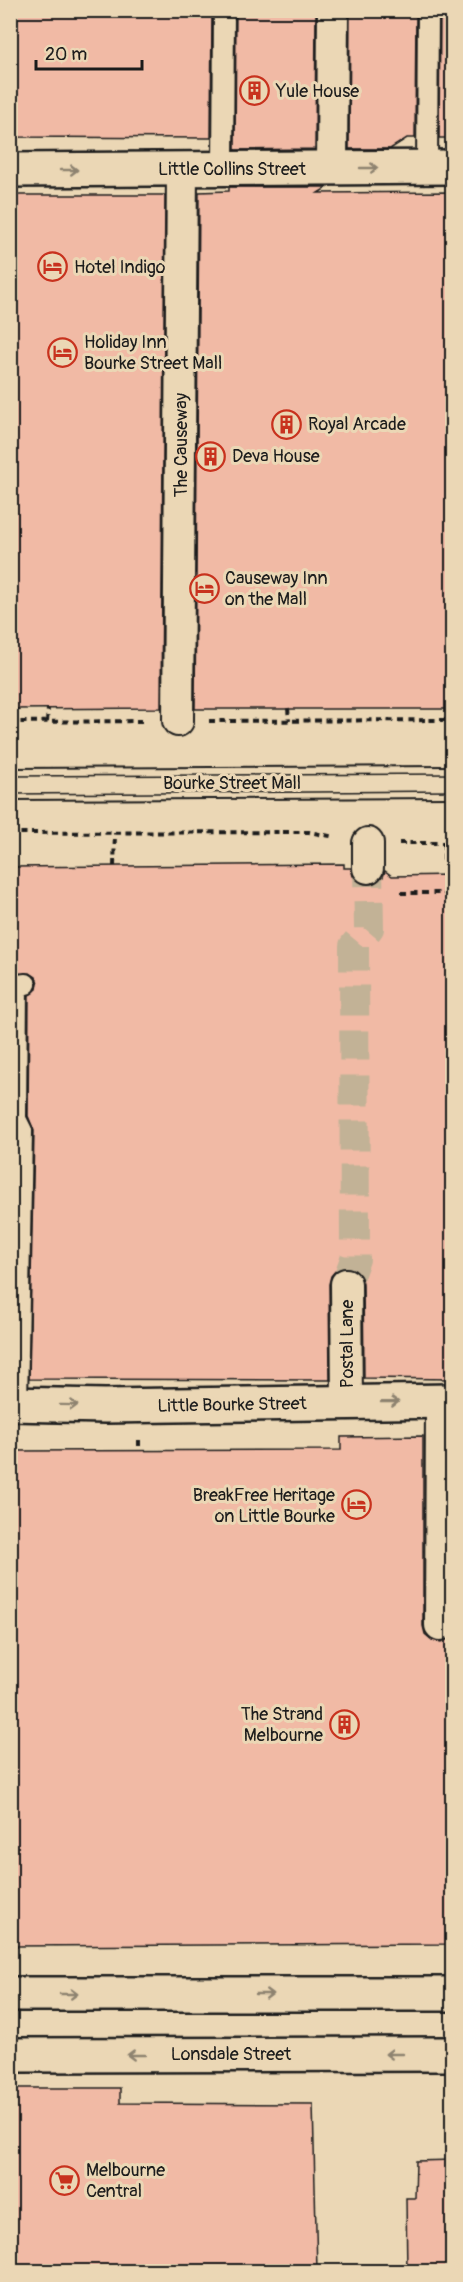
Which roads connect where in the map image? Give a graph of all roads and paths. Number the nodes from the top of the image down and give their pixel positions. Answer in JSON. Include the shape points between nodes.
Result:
{"nodes":[{"id":1,"x":224,"y":10,"type":"edge"},
{"id":2,"x":333,"y":10,"type":"edge"},
{"id":3,"x":428,"y":10,"type":"edge"},
{"id":4,"x":440,"y":167,"type":"edge"},
{"id":5,"x":332,"y":168,"type":"junction"},
{"id":6,"x":182,"y":169,"type":"junction"},
{"id":7,"x":223,"y":169,"type":"junction"},
{"id":8,"x":10,"y":170,"type":"edge"},
{"id":9,"x":288,"y":708,"type":"dead end"},
{"id":10,"x":48,"y":709,"type":"dead end"},
{"id":11,"x":453,"y":720,"type":"edge"},
{"id":12,"x":178,"y":721,"type":"junction"},
{"id":13,"x":289,"y":721,"type":"junction"},
{"id":14,"x":10,"y":722,"type":"edge"},
{"id":15,"x":47,"y":722,"type":"junction"},
{"id":16,"x":453,"y":782,"type":"edge"},
{"id":17,"x":10,"y":784,"type":"edge"},
{"id":18,"x":10,"y":833,"type":"edge"},
{"id":19,"x":115,"y":833,"type":"junction"},
{"id":20,"x":444,"y":843,"type":"junction"},
{"id":21,"x":453,"y":843,"type":"edge"},
{"id":22,"x":114,"y":866,"type":"dead end"},
{"id":23,"x":444,"y":876,"type":"dead end"},
{"id":24,"x":401,"y":893,"type":"dead end"},
{"id":25,"x":453,"y":893,"type":"edge"},
{"id":26,"x":26,"y":984,"type":"dead end"},
{"id":27,"x":346,"y":1284,"type":"tunnel mouth"},
{"id":28,"x":447,"y":1401,"type":"edge"},
{"id":29,"x":347,"y":1403,"type":"junction"},
{"id":30,"x":14,"y":1404,"type":"edge"},
{"id":31,"x":440,"y":1624,"type":"dead end"},
{"id":32,"x":10,"y":1994,"type":"edge"},
{"id":33,"x":453,"y":1994,"type":"edge"},
{"id":34,"x":453,"y":2054,"type":"edge"},
{"id":35,"x":10,"y":2055,"type":"edge"}],
"edges":[{"from":1,"to":7,"type":"lane"},
{"from":2,"to":5,"type":"street"},
{"from":3,"to":4,"type":"lane"},
{"from":5,"to":4,"type":"main road","name":"Little Collins Street","one_way":true},
{"from":5,"to":7,"type":"main road","name":"Little Collins Street"},
{"from":6,"to":7,"type":"main road","name":"Little Collins Street"},
{"from":8,"to":6,"type":"main road","name":"Little Collins Street","one_way":true},
{"from":6,"to":12,"type":"street","name":"The Causeway"},
{"from":9,"to":13,"type":"path"},
{"from":10,"to":15,"type":"path"},
{"from":11,"to":13,"type":"path"},
{"from":12,"to":13,"type":"path"},
{"from":12,"to":15,"type":"path"},
{"from":14,"to":15,"type":"path"},
{"from":16,"to":17,"type":"street","name":"Bourke Street Mall"},
{"from":18,"to":19,"type":"path"},
{"from":19,"to":20,"type":"path","via":[[309,832],[368,855]]},
{"from":19,"to":22,"type":"path"},
{"from":20,"to":21,"type":"path"},
{"from":20,"to":23,"type":"path"},
{"from":24,"to":25,"type":"path"},
{"from":26,"to":30,"type":"lane","via":[[18,985],[16,1119],[22,1131]]},
{"from":27,"to":29,"type":"street","name":"Postal Lane"},
{"from":29,"to":28,"type":"main road","name":"Little Bourke Street","one_way":true},
{"from":28,"to":31,"type":"street"},
{"from":30,"to":29,"type":"main road","name":"Little Bourke Street","one_way":true},
{"from":32,"to":33,"type":"main road","one_way":true},
{"from":34,"to":35,"type":"main road","name":"Lonsdale Street","one_way":true}]}
